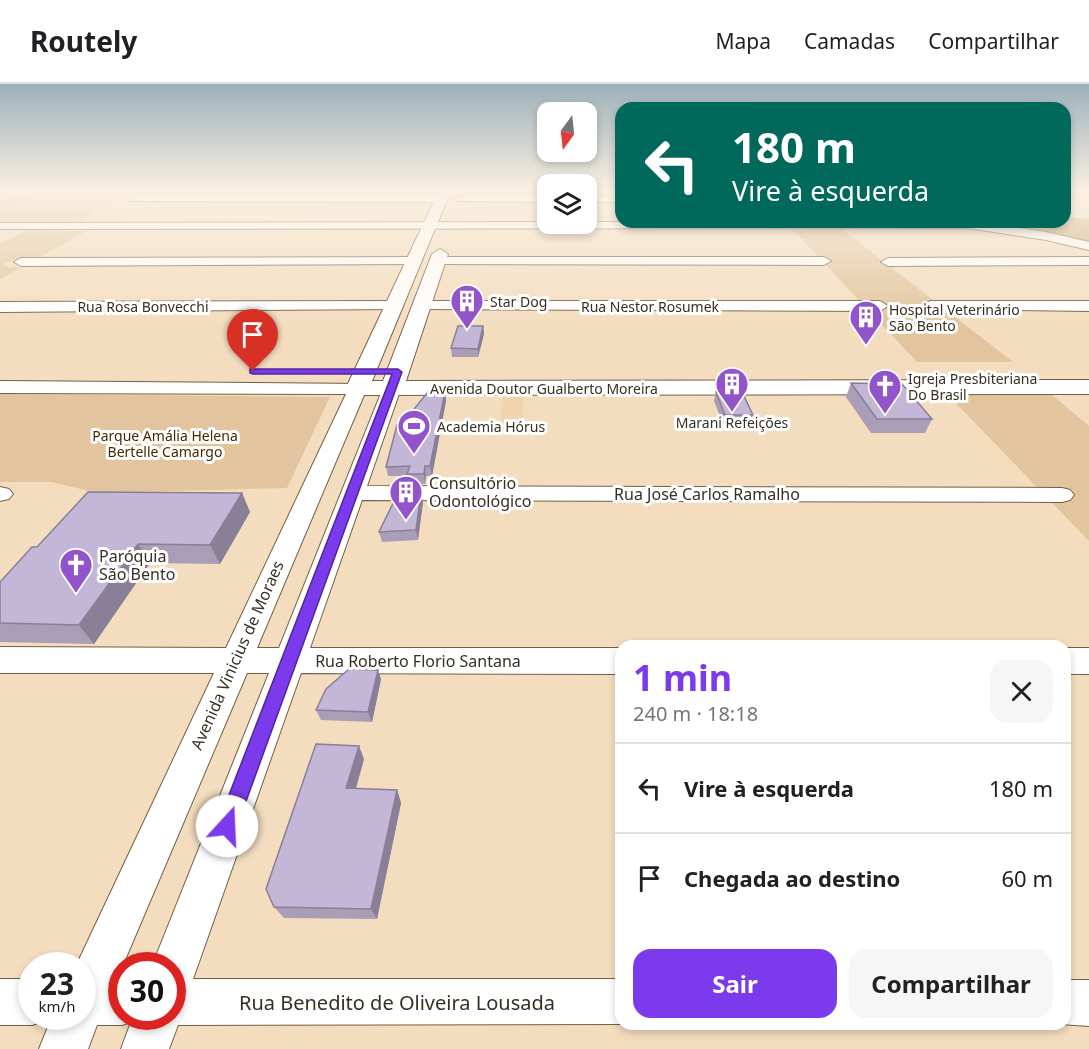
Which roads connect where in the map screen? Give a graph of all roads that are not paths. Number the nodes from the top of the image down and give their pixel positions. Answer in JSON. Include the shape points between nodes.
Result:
{"nodes":[{"id":1,"x":426,"y":236,"type":"edge"},
{"id":2,"x":446,"y":236,"type":"edge"},
{"id":3,"x":1046,"y":236,"type":"edge"},
{"id":4,"x":1089,"y":246,"type":"edge"},
{"id":5,"x":415,"y":261,"type":"junction"},
{"id":6,"x":437,"y":261,"type":"junction"},
{"id":7,"x":824,"y":261,"type":"dead end"},
{"id":8,"x":888,"y":261,"type":"dead end"},
{"id":9,"x":1089,"y":261,"type":"edge"},
{"id":10,"x":21,"y":262,"type":"dead end"},
{"id":11,"x":0,"y":306,"type":"edge"},
{"id":12,"x":394,"y":306,"type":"junction"},
{"id":13,"x":420,"y":306,"type":"junction"},
{"id":14,"x":880,"y":306,"type":"dead end"},
{"id":15,"x":930,"y":306,"type":"dead end"},
{"id":16,"x":1089,"y":306,"type":"edge"},
{"id":17,"x":0,"y":371,"type":"edge"},
{"id":18,"x":1089,"y":372,"type":"edge"},
{"id":19,"x":361,"y":379,"type":"junction"},
{"id":20,"x":395,"y":380,"type":"junction"},
{"id":21,"x":0,"y":387,"type":"edge"},
{"id":22,"x":1089,"y":387,"type":"edge"},
{"id":23,"x":352,"y":493,"type":"junction"},
{"id":24,"x":1062,"y":495,"type":"dead end"},
{"id":25,"x":0,"y":660,"type":"edge"},
{"id":26,"x":235,"y":660,"type":"junction"},
{"id":27,"x":289,"y":661,"type":"junction"},
{"id":28,"x":615,"y":661,"type":"edge"},
{"id":29,"x":1071,"y":662,"type":"edge"},
{"id":30,"x":1089,"y":662,"type":"edge"},
{"id":31,"x":180,"y":952,"type":"edge"},
{"id":32,"x":96,"y":992,"type":"edge"},
{"id":33,"x":0,"y":1002,"type":"edge"},
{"id":34,"x":18,"y":1002,"type":"edge"},
{"id":35,"x":186,"y":1002,"type":"edge"},
{"id":36,"x":615,"y":1002,"type":"edge"},
{"id":37,"x":1071,"y":1003,"type":"edge"},
{"id":38,"x":1089,"y":1003,"type":"edge"},
{"id":39,"x":75,"y":1030,"type":"edge"},
{"id":40,"x":152,"y":1030,"type":"edge"},
{"id":41,"x":63,"y":1049,"type":"edge"},
{"id":42,"x":145,"y":1049,"type":"edge"}],
"edges":[{"from":1,"to":5,"type":"main road","name":"Avenida Vinicius de Moraes"},
{"from":2,"to":6,"type":"main road"},
{"from":3,"to":4,"type":"street"},
{"from":5,"to":10,"type":"street"},
{"from":5,"to":12,"type":"main road","name":"Avenida Vinicius de Moraes"},
{"from":6,"to":7,"type":"street"},
{"from":6,"to":13,"type":"main road"},
{"from":8,"to":9,"type":"street"},
{"from":11,"to":12,"type":"street","name":"Rua Rosa Bonvecchi"},
{"from":12,"to":13,"type":"main road"},
{"from":12,"to":19,"type":"main road","name":"Avenida Vinicius de Moraes"},
{"from":13,"to":14,"type":"street","name":"Rua Nestor Rosumek"},
{"from":13,"to":20,"type":"main road"},
{"from":15,"to":16,"type":"street"},
{"from":17,"to":19,"type":"street","name":"Avenida Doutor Gualberto Moreira"},
{"from":18,"to":20,"type":"main road","name":"Avenida Doutor Gualberto Moreira"},
{"from":19,"to":20,"type":"main road","name":"Avenida Doutor Gualberto Moreira"},
{"from":19,"to":21,"type":"street","name":"Avenida Doutor Gualberto Moreira"},
{"from":19,"to":26,"type":"street","name":"Avenida Vinicius de Moraes"},
{"from":20,"to":22,"type":"main road","name":"Avenida Doutor Gualberto Moreira"},
{"from":20,"to":23,"type":"street"},
{"from":23,"to":24,"type":"street","name":"Rua José Carlos Ramalho"},
{"from":23,"to":27,"type":"street"},
{"from":25,"to":26,"type":"street","name":"Rua Roberto Florio Santana"},
{"from":26,"to":27,"type":"street","name":"Rua Roberto Florio Santana"},
{"from":26,"to":32,"type":"street","name":"Avenida Vinicius de Moraes"},
{"from":27,"to":28,"type":"street","name":"Rua Roberto Florio Santana"},
{"from":27,"to":31,"type":"street"},
{"from":29,"to":30,"type":"street"},
{"from":33,"to":34,"type":"street"},
{"from":35,"to":36,"type":"street","name":"Rua Benedito de Oliveira Lousada"},
{"from":37,"to":38,"type":"street"},
{"from":39,"to":41,"type":"street","name":"Avenida Vinicius de Moraes"},
{"from":40,"to":42,"type":"street"}]}
